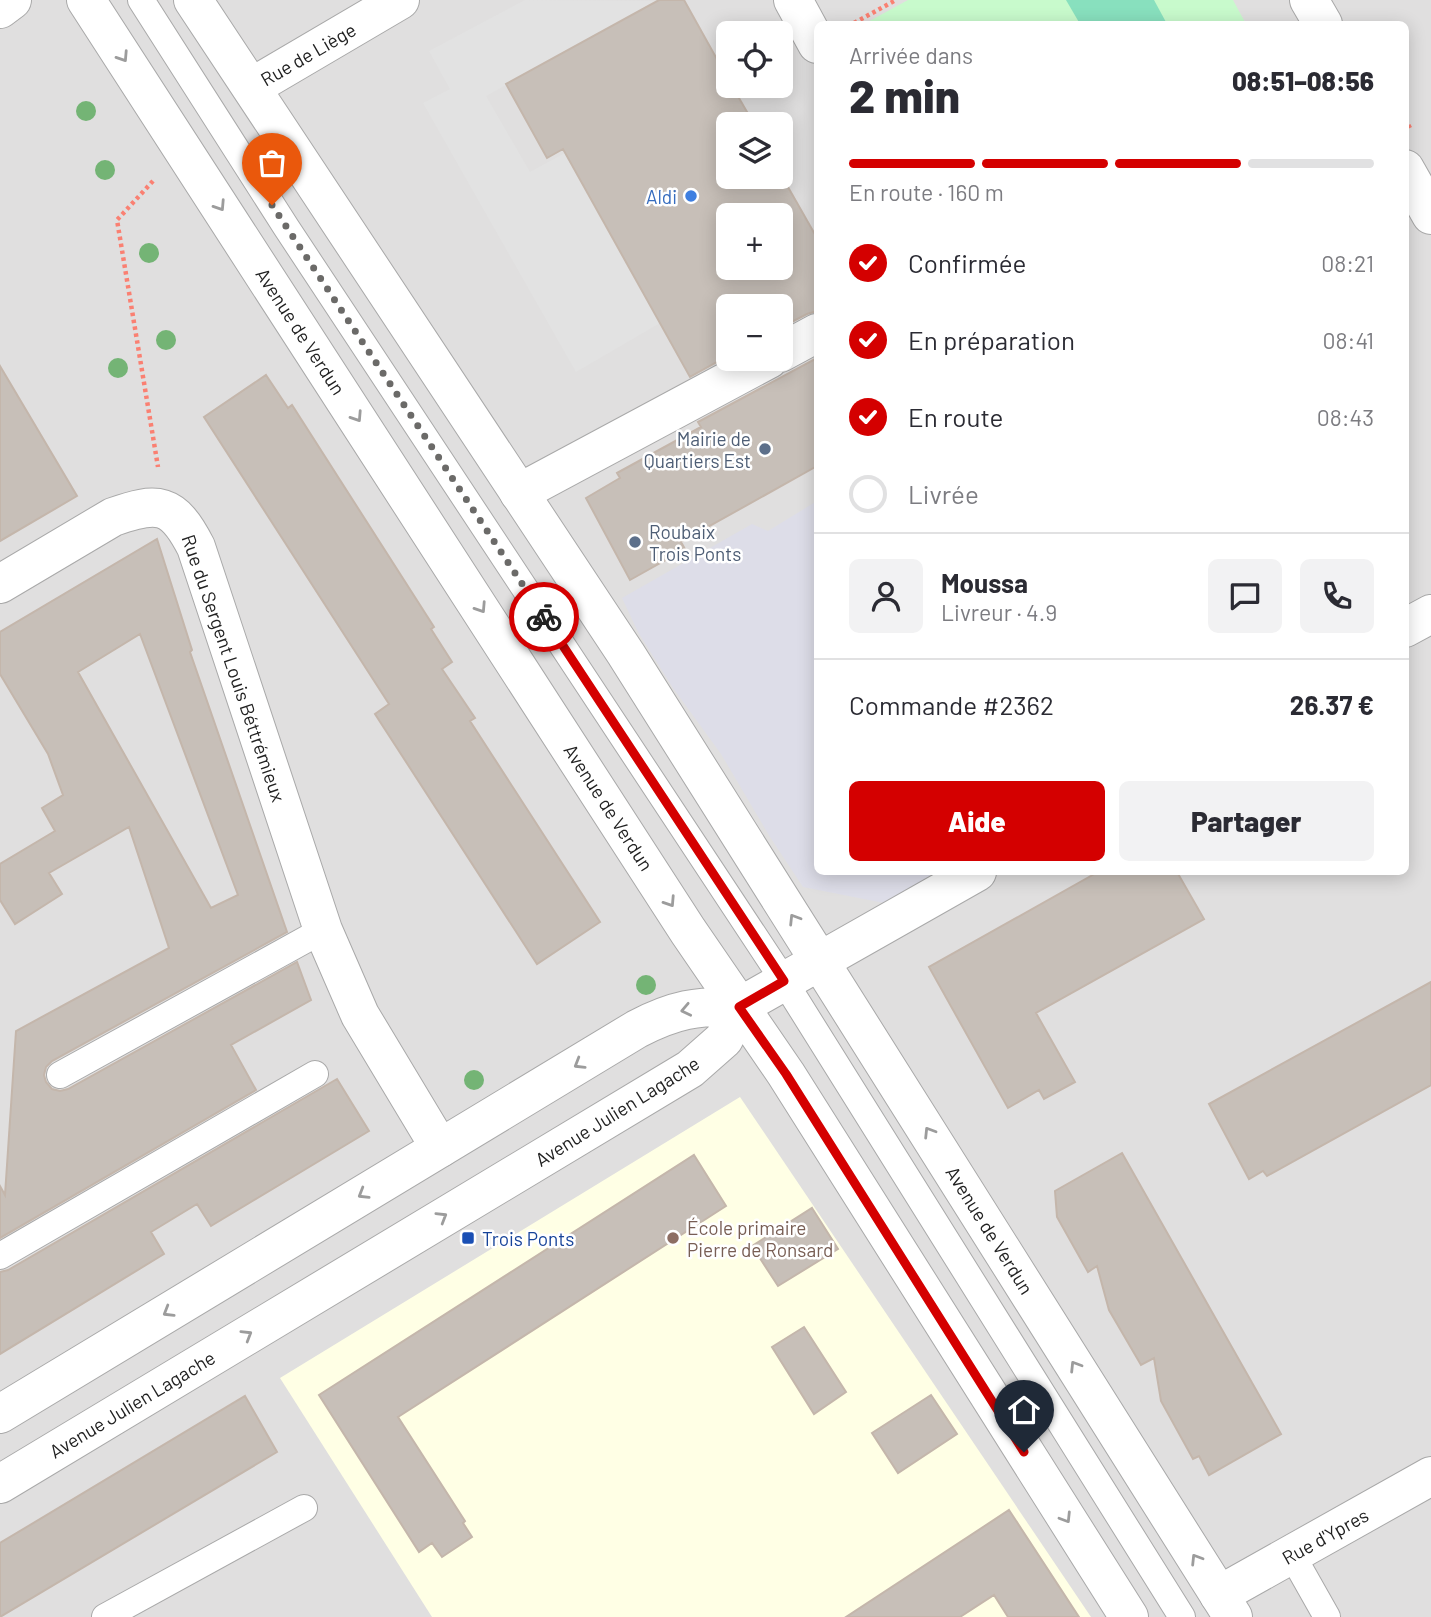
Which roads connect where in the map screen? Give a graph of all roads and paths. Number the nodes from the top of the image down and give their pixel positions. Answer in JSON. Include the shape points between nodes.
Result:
{"nodes":[{"id":1,"x":12,"y":0,"type":"edge"},
{"id":2,"x":86,"y":0,"type":"edge"},
{"id":3,"x":141,"y":0,"type":"edge"},
{"id":4,"x":193,"y":0,"type":"edge"},
{"id":5,"x":400,"y":0,"type":"edge"},
{"id":6,"x":793,"y":0,"type":"edge"},
{"id":7,"x":896,"y":0,"type":"edge"},
{"id":8,"x":1309,"y":0,"type":"edge"},
{"id":9,"x":0,"y":9,"type":"edge"},
{"id":10,"x":858,"y":21,"type":"edge"},
{"id":11,"x":1321,"y":21,"type":"edge"},
{"id":12,"x":814,"y":38,"type":"edge"},
{"id":13,"x":252,"y":86,"type":"junction"},
{"id":14,"x":183,"y":148,"type":"junction"},
{"id":15,"x":1409,"y":176,"type":"edge"},
{"id":16,"x":1431,"y":215,"type":"edge"},
{"id":17,"x":814,"y":335,"type":"edge"},
{"id":18,"x":793,"y":346,"type":"edge"},
{"id":19,"x":747,"y":371,"type":"edge"},
{"id":20,"x":519,"y":493,"type":"junction"},
{"id":21,"x":164,"y":509,"type":"junction"},
{"id":22,"x":0,"y":584,"type":"edge"},
{"id":23,"x":1431,"y":614,"type":"edge"},
{"id":24,"x":1409,"y":626,"type":"edge"},
{"id":25,"x":972,"y":875,"type":"edge"},
{"id":26,"x":323,"y":930,"type":"junction"},
{"id":27,"x":820,"y":960,"type":"junction"},
{"id":28,"x":784,"y":981,"type":"junction"},
{"id":29,"x":739,"y":1007,"type":"junction"},
{"id":30,"x":315,"y":1074,"type":"dead end"},
{"id":31,"x":60,"y":1075,"type":"dead end"},
{"id":32,"x":440,"y":1148,"type":"junction"},
{"id":33,"x":0,"y":1256,"type":"edge"},
{"id":34,"x":0,"y":1414,"type":"edge"},
{"id":35,"x":1431,"y":1476,"type":"edge"},
{"id":36,"x":0,"y":1484,"type":"edge"},
{"id":37,"x":304,"y":1508,"type":"dead end"},
{"id":38,"x":1292,"y":1555,"type":"junction"},
{"id":39,"x":1226,"y":1606,"type":"edge"},
{"id":40,"x":105,"y":1617,"type":"edge"},
{"id":41,"x":1129,"y":1617,"type":"edge"},
{"id":42,"x":1182,"y":1617,"type":"edge"},
{"id":43,"x":1327,"y":1617,"type":"edge"}],
"edges":[{"from":1,"to":9,"type":"street"},
{"from":2,"to":14,"type":"street","name":"Avenue de Verdun","one_way":true},
{"from":3,"to":28,"type":"lane"},
{"from":4,"to":13,"type":"street","name":"Avenue de Verdun"},
{"from":5,"to":13,"type":"street","name":"Rue de Liège"},
{"from":6,"to":12,"type":"street"},
{"from":7,"to":10,"type":"path"},
{"from":8,"to":11,"type":"street"},
{"from":13,"to":20,"type":"street","name":"Avenue de Verdun"},
{"from":14,"to":21,"type":"path","via":[[117,219]]},
{"from":14,"to":29,"type":"street","name":"Avenue de Verdun","one_way":true},
{"from":15,"to":16,"type":"street"},
{"from":17,"to":18,"type":"street"},
{"from":19,"to":20,"type":"street"},
{"from":27,"to":20,"type":"street","name":"Avenue de Verdun","one_way":true},
{"from":21,"to":22,"type":"street","via":[[150,507],[113,517]]},
{"from":21,"to":26,"type":"street","name":"Rue du Sergent Louis Béttrémieux","via":[[184,524],[196,547]]},
{"from":23,"to":24,"type":"street"},
{"from":25,"to":27,"type":"street"},
{"from":26,"to":31,"type":"lane"},
{"from":26,"to":32,"type":"street","name":"Rue du Sergent Louis Béttrémieux","via":[[360,1015]]},
{"from":27,"to":28,"type":"street"},
{"from":39,"to":27,"type":"street","name":"Avenue de Verdun","one_way":true},
{"from":28,"to":29,"type":"street"},
{"from":28,"to":42,"type":"lane"},
{"from":29,"to":32,"type":"street","one_way":true,"via":[[704,1006],[663,1015]]},
{"from":36,"to":29,"type":"street","name":"Avenue Julien Lagache","one_way":true,"via":[[690,1069],[724,1039]]},
{"from":29,"to":41,"type":"street","name":"Avenue de Verdun","one_way":true,"via":[[786,1074]]},
{"from":30,"to":33,"type":"lane"},
{"from":32,"to":34,"type":"street","one_way":true},
{"from":35,"to":38,"type":"street","name":"Rue d'Ypres"},
{"from":37,"to":40,"type":"lane"},
{"from":38,"to":39,"type":"street","name":"Rue d'Ypres"},
{"from":38,"to":43,"type":"lane"}]}
